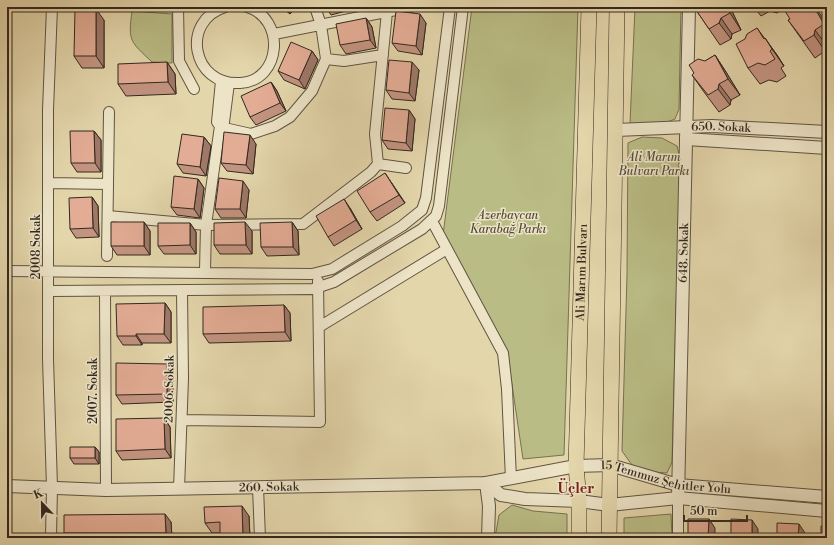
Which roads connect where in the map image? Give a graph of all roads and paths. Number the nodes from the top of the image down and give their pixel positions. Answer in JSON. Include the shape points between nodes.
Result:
{"nodes":[{"id":1,"x":52,"y":7,"type":"edge"},
{"id":2,"x":178,"y":7,"type":"edge"},
{"id":3,"x":225,"y":7,"type":"edge"},
{"id":4,"x":247,"y":7,"type":"edge"},
{"id":5,"x":315,"y":7,"type":"edge"},
{"id":6,"x":411,"y":7,"type":"edge"},
{"id":7,"x":450,"y":7,"type":"edge"},
{"id":8,"x":463,"y":7,"type":"edge"},
{"id":9,"x":589,"y":7,"type":"edge"},
{"id":10,"x":617,"y":7,"type":"edge"},
{"id":11,"x":689,"y":7,"type":"edge"},
{"id":12,"x":387,"y":12,"type":"junction"},
{"id":13,"x":321,"y":25,"type":"junction"},
{"id":14,"x":274,"y":34,"type":"junction"},
{"id":15,"x":383,"y":55,"type":"junction"},
{"id":16,"x":326,"y":59,"type":"junction"},
{"id":17,"x":225,"y":82,"type":"junction"},
{"id":18,"x":194,"y":89,"type":"dead end"},
{"id":19,"x":109,"y":112,"type":"dead end"},
{"id":20,"x":220,"y":126,"type":"junction"},
{"id":21,"x":686,"y":126,"type":"junction"},
{"id":22,"x":616,"y":130,"type":"junction"},
{"id":23,"x":827,"y":132,"type":"edge"},
{"id":24,"x":686,"y":139,"type":"junction"},
{"id":25,"x":827,"y":148,"type":"edge"},
{"id":26,"x":378,"y":164,"type":"junction"},
{"id":27,"x":406,"y":168,"type":"dead end"},
{"id":28,"x":49,"y":183,"type":"junction"},
{"id":29,"x":108,"y":184,"type":"junction"},
{"id":30,"x":108,"y":216,"type":"junction"},
{"id":31,"x":432,"y":221,"type":"junction"},
{"id":32,"x":206,"y":225,"type":"junction"},
{"id":33,"x":447,"y":249,"type":"junction"},
{"id":34,"x":107,"y":256,"type":"dead end"},
{"id":35,"x":7,"y":271,"type":"edge"},
{"id":36,"x":49,"y":271,"type":"junction"},
{"id":37,"x":205,"y":272,"type":"junction"},
{"id":38,"x":317,"y":273,"type":"junction"},
{"id":39,"x":318,"y":288,"type":"junction"},
{"id":40,"x":182,"y":290,"type":"junction"},
{"id":41,"x":49,"y":291,"type":"junction"},
{"id":42,"x":106,"y":291,"type":"junction"},
{"id":43,"x":319,"y":327,"type":"junction"},
{"id":44,"x":182,"y":420,"type":"junction"},
{"id":45,"x":610,"y":465,"type":"junction"},
{"id":46,"x":576,"y":466,"type":"junction"},
{"id":47,"x":511,"y":479,"type":"junction"},
{"id":48,"x":486,"y":483,"type":"junction"},
{"id":49,"x":678,"y":485,"type":"junction"},
{"id":50,"x":7,"y":486,"type":"edge"},
{"id":51,"x":52,"y":487,"type":"junction"},
{"id":52,"x":258,"y":487,"type":"junction"},
{"id":53,"x":179,"y":489,"type":"junction"},
{"id":54,"x":106,"y":490,"type":"junction"},
{"id":55,"x":827,"y":497,"type":"edge"},
{"id":56,"x":678,"y":498,"type":"junction"},
{"id":57,"x":579,"y":501,"type":"junction"},
{"id":58,"x":609,"y":505,"type":"junction"},
{"id":59,"x":827,"y":511,"type":"edge"},
{"id":60,"x":51,"y":538,"type":"edge"},
{"id":61,"x":260,"y":538,"type":"edge"},
{"id":62,"x":488,"y":538,"type":"edge"},
{"id":63,"x":580,"y":538,"type":"edge"},
{"id":64,"x":609,"y":538,"type":"edge"},
{"id":65,"x":678,"y":538,"type":"edge"}],
"edges":[{"from":1,"to":28,"type":"street","name":"2008 Sokak","via":[[48,110]]},
{"from":2,"to":18,"type":"street","via":[[179,60]]},
{"from":3,"to":17,"type":"street","via":[[209,16],[202,24],[196,45],[203,66],[210,74]]},
{"from":4,"to":14,"type":"street","via":[[265,18]]},
{"from":5,"to":13,"type":"street"},
{"from":6,"to":12,"type":"street"},
{"from":7,"to":38,"type":"street","via":[[426,198],[422,210],[402,226],[332,269]]},
{"from":8,"to":31,"type":"street","via":[[439,206]]},
{"from":9,"to":46,"type":"main road","name":"Ali Marım Bulvarı"},
{"from":10,"to":22,"type":"main road"},
{"from":11,"to":21,"type":"street","name":"648. Sokak"},
{"from":12,"to":13,"type":"street"},
{"from":12,"to":15,"type":"street"},
{"from":13,"to":14,"type":"street"},
{"from":13,"to":16,"type":"street"},
{"from":14,"to":17,"type":"street","via":[[273,56],[261,74],[241,83]]},
{"from":15,"to":16,"type":"street","via":[[344,61]]},
{"from":15,"to":26,"type":"street","via":[[375,134]]},
{"from":16,"to":20,"type":"street","via":[[312,91],[290,117],[275,126],[251,134]]},
{"from":17,"to":20,"type":"street","via":[[224,122]]},
{"from":19,"to":29,"type":"street"},
{"from":20,"to":32,"type":"street"},
{"from":21,"to":22,"type":"street","name":"650. Sokak"},
{"from":21,"to":23,"type":"street","name":"650. Sokak"},
{"from":21,"to":24,"type":"street","name":"648. Sokak"},
{"from":22,"to":45,"type":"main road"},
{"from":24,"to":25,"type":"street"},
{"from":24,"to":49,"type":"street","name":"648. Sokak"},
{"from":26,"to":27,"type":"street"},
{"from":26,"to":32,"type":"street","via":[[303,224]]},
{"from":28,"to":29,"type":"street"},
{"from":28,"to":36,"type":"street","name":"2008 Sokak"},
{"from":29,"to":30,"type":"street"},
{"from":30,"to":32,"type":"street"},
{"from":30,"to":34,"type":"street"},
{"from":31,"to":33,"type":"street"},
{"from":31,"to":39,"type":"street","via":[[334,282]]},
{"from":32,"to":37,"type":"street"},
{"from":33,"to":43,"type":"street"},
{"from":33,"to":47,"type":"street","via":[[503,353]]},
{"from":35,"to":36,"type":"street"},
{"from":36,"to":37,"type":"street"},
{"from":36,"to":41,"type":"street","name":"2008 Sokak"},
{"from":37,"to":38,"type":"street"},
{"from":38,"to":39,"type":"street"},
{"from":39,"to":40,"type":"street"},
{"from":39,"to":43,"type":"street"},
{"from":40,"to":42,"type":"street"},
{"from":40,"to":44,"type":"street","name":"2006. Sokak"},
{"from":41,"to":42,"type":"street"},
{"from":41,"to":51,"type":"street","name":"2008 Sokak","via":[[48,359]]},
{"from":42,"to":54,"type":"street","name":"2007. Sokak"},
{"from":43,"to":44,"type":"street","via":[[320,422]]},
{"from":44,"to":53,"type":"street","name":"2006. Sokak"},
{"from":45,"to":46,"type":"street","name":"15 Temmuz Şehitler Yolu"},
{"from":45,"to":49,"type":"street","name":"15 Temmuz Şehitler Yolu"},
{"from":45,"to":58,"type":"main road"},
{"from":46,"to":47,"type":"street","name":"15 Temmuz Şehitler Yolu"},
{"from":46,"to":57,"type":"main road","name":"Ali Marım Bulvarı"},
{"from":47,"to":48,"type":"street","name":"260. Sokak"},
{"from":48,"to":52,"type":"street","name":"260. Sokak"},
{"from":48,"to":57,"type":"street","name":"15 Temmuz Şehitler Yolu","via":[[501,495],[525,499]]},
{"from":48,"to":62,"type":"street","via":[[489,506]]},
{"from":49,"to":55,"type":"street","name":"15 Temmuz Şehitler Yolu"},
{"from":49,"to":56,"type":"street","name":"648. Sokak"},
{"from":50,"to":51,"type":"street","name":"260. Sokak"},
{"from":51,"to":54,"type":"street","name":"260. Sokak"},
{"from":51,"to":60,"type":"street","name":"2008 Sokak"},
{"from":52,"to":53,"type":"street","name":"260. Sokak"},
{"from":52,"to":61,"type":"street"},
{"from":53,"to":54,"type":"street","name":"260. Sokak"},
{"from":56,"to":58,"type":"street","name":"15 Temmuz Şehitler Yolu"},
{"from":56,"to":59,"type":"street","name":"15 Temmuz Şehitler Yolu"},
{"from":56,"to":65,"type":"street"},
{"from":57,"to":58,"type":"street","name":"15 Temmuz Şehitler Yolu"},
{"from":57,"to":63,"type":"main road","name":"Ali Marım Bulvarı"},
{"from":58,"to":64,"type":"main road"}]}
